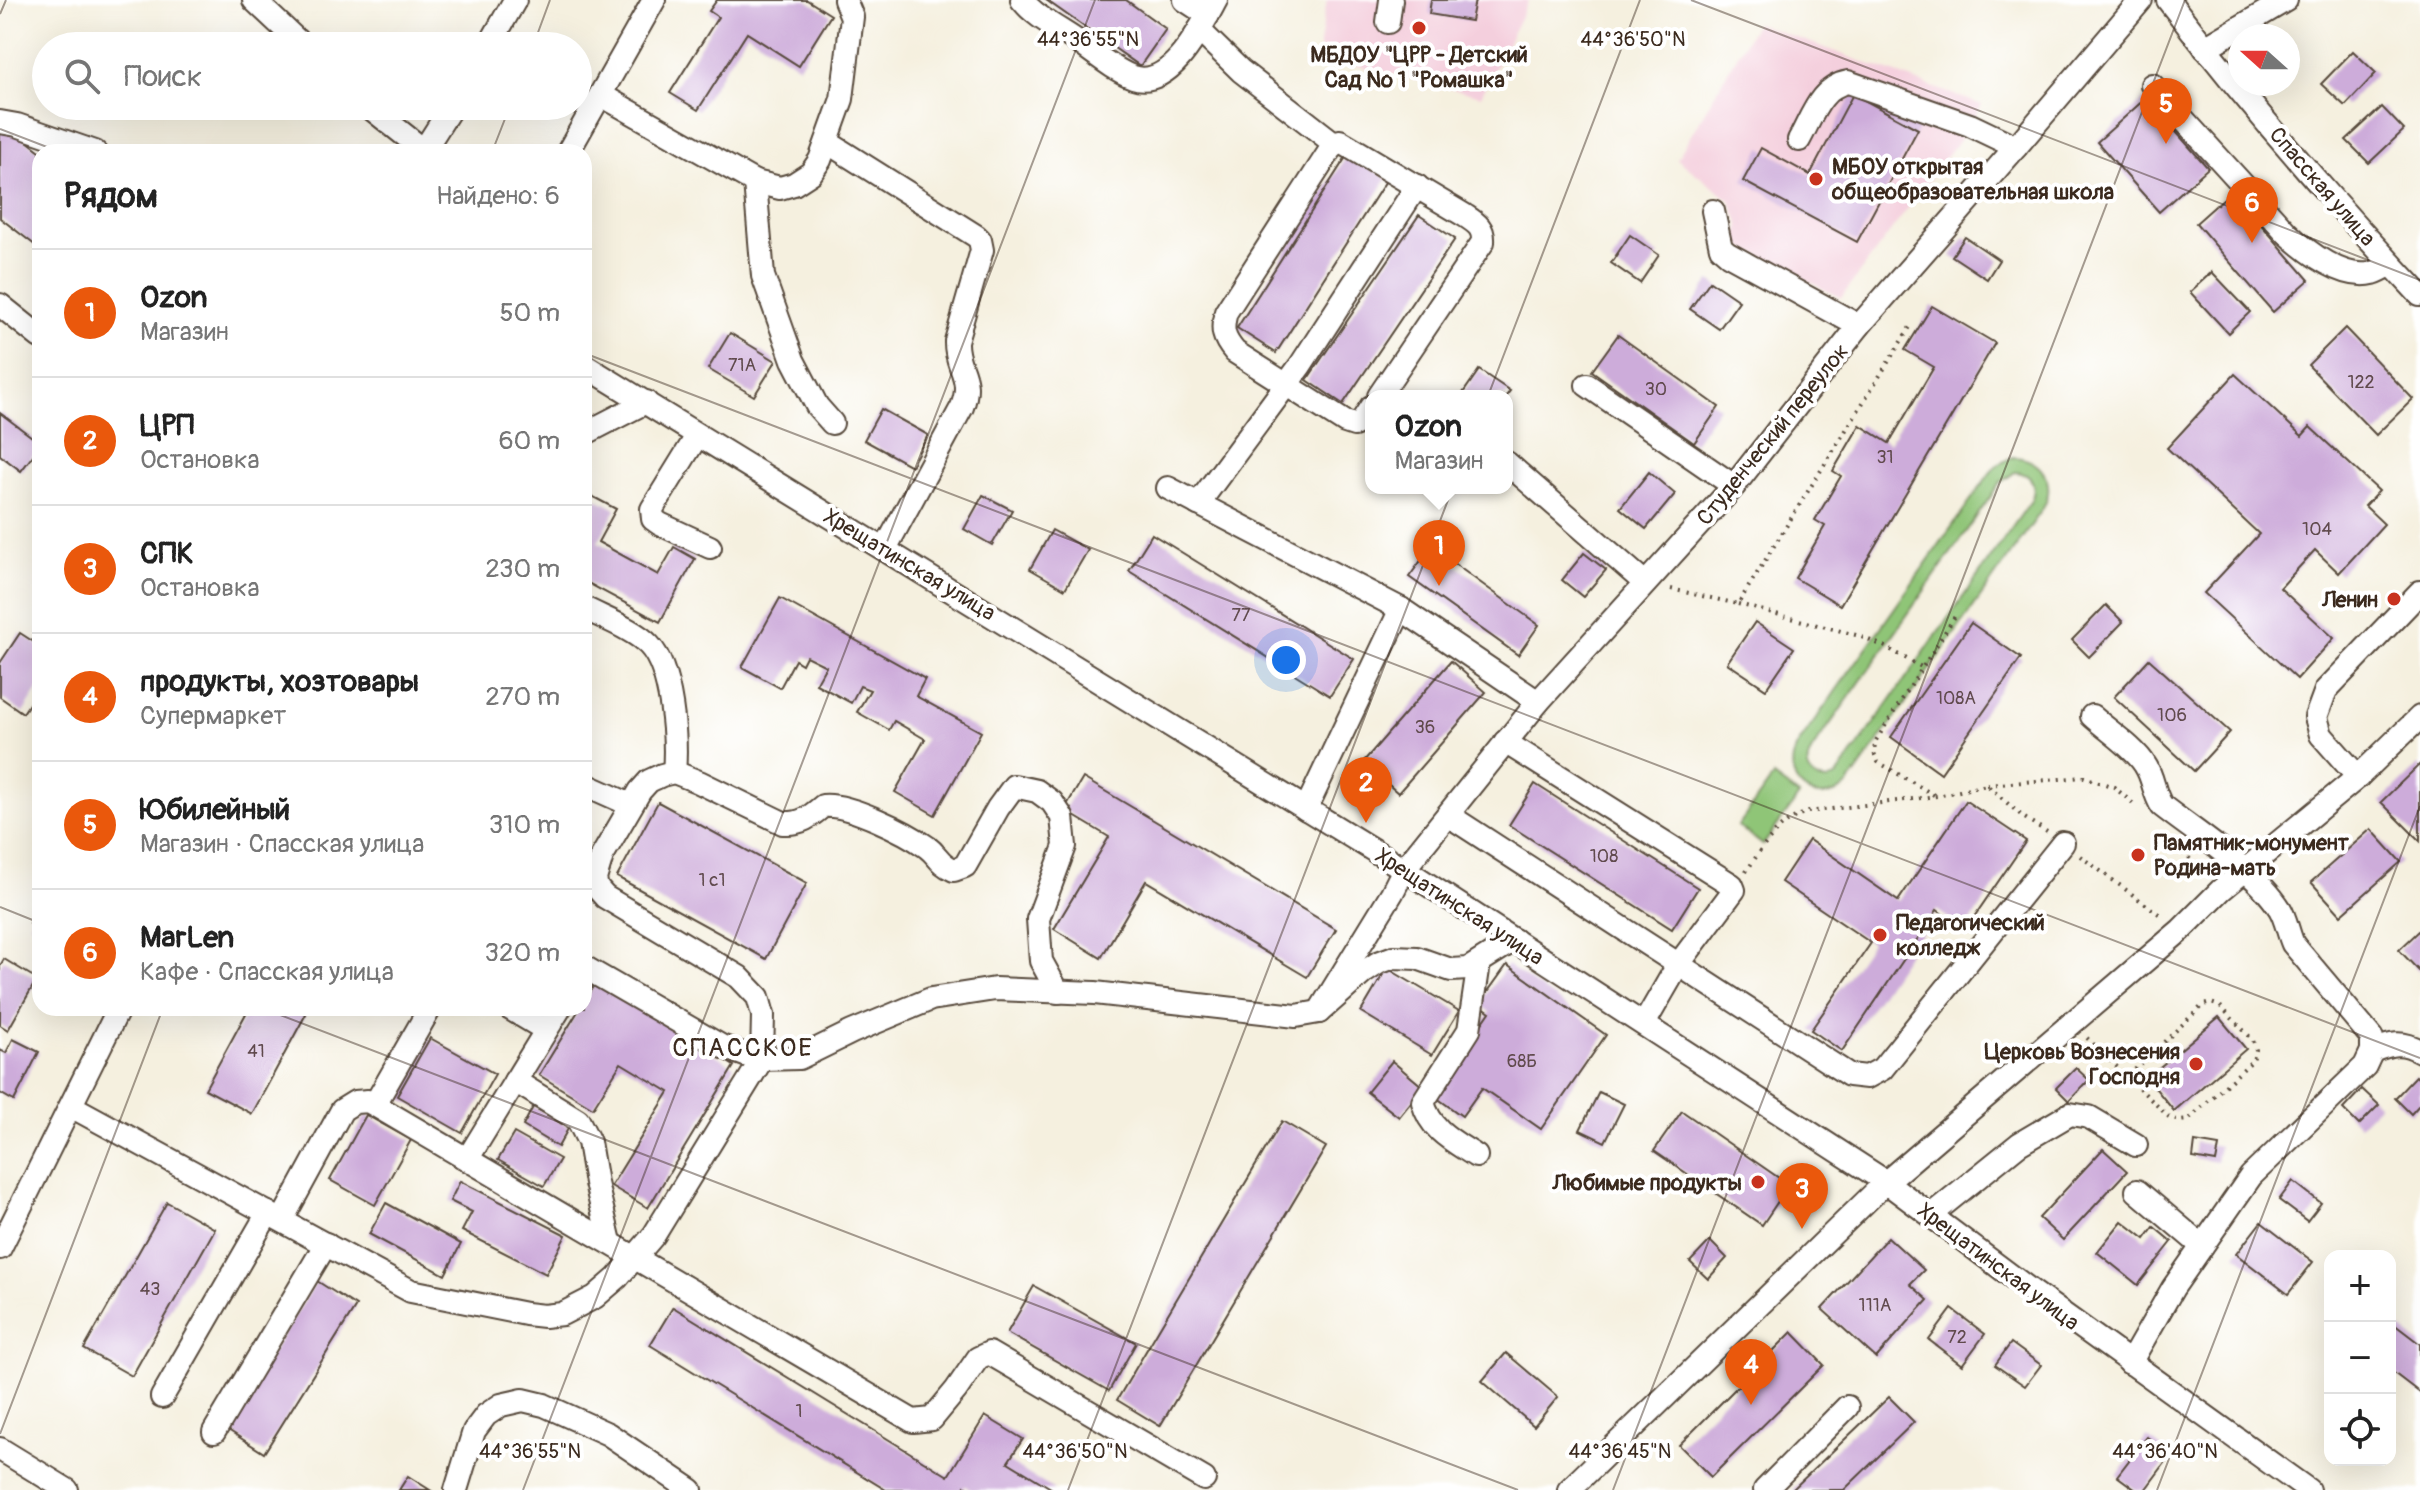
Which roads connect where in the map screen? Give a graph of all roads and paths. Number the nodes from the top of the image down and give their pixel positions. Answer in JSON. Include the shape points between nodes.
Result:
{"nodes":[{"id":1,"x":254,"y":0,"type":"edge"},
{"id":2,"x":515,"y":0,"type":"edge"},
{"id":3,"x":654,"y":0,"type":"edge"},
{"id":4,"x":845,"y":0,"type":"edge"},
{"id":5,"x":1022,"y":0,"type":"edge"},
{"id":6,"x":1185,"y":0,"type":"edge"},
{"id":7,"x":2141,"y":0,"type":"edge"},
{"id":8,"x":2168,"y":0,"type":"edge"},
{"id":9,"x":2286,"y":0,"type":"edge"},
{"id":10,"x":1208,"y":15,"type":"edge"},
{"id":11,"x":288,"y":32,"type":"edge"},
{"id":12,"x":497,"y":32,"type":"edge"},
{"id":13,"x":2205,"y":48,"type":"junction"},
{"id":14,"x":2152,"y":85,"type":"dead end"},
{"id":15,"x":601,"y":95,"type":"junction"},
{"id":16,"x":592,"y":111,"type":"edge"},
{"id":17,"x":386,"y":120,"type":"edge"},
{"id":18,"x":444,"y":120,"type":"edge"},
{"id":19,"x":587,"y":120,"type":"edge"},
{"id":20,"x":0,"y":122,"type":"edge"},
{"id":21,"x":1799,"y":140,"type":"dead end"},
{"id":22,"x":827,"y":142,"type":"junction"},
{"id":23,"x":72,"y":144,"type":"edge"},
{"id":24,"x":416,"y":144,"type":"edge"},
{"id":25,"x":429,"y":144,"type":"edge"},
{"id":26,"x":573,"y":144,"type":"edge"},
{"id":27,"x":1335,"y":144,"type":"junction"},
{"id":28,"x":2016,"y":147,"type":"junction"},
{"id":29,"x":755,"y":182,"type":"junction"},
{"id":30,"x":1417,"y":186,"type":"junction"},
{"id":31,"x":1713,"y":211,"type":"dead end"},
{"id":32,"x":2391,"y":264,"type":"junction"},
{"id":33,"x":2420,"y":295,"type":"edge"},
{"id":34,"x":0,"y":305,"type":"edge"},
{"id":35,"x":1859,"y":326,"type":"junction"},
{"id":36,"x":1910,"y":327,"type":"dead end"},
{"id":37,"x":32,"y":331,"type":"edge"},
{"id":38,"x":592,"y":370,"type":"edge"},
{"id":39,"x":1587,"y":385,"type":"dead end"},
{"id":40,"x":1285,"y":386,"type":"junction"},
{"id":41,"x":1383,"y":390,"type":"edge"},
{"id":42,"x":646,"y":402,"type":"junction"},
{"id":43,"x":1365,"y":416,"type":"edge"},
{"id":44,"x":832,"y":423,"type":"dead end"},
{"id":45,"x":592,"y":430,"type":"edge"},
{"id":46,"x":697,"y":436,"type":"junction"},
{"id":47,"x":1513,"y":468,"type":"edge"},
{"id":48,"x":1734,"y":486,"type":"junction"},
{"id":49,"x":1168,"y":488,"type":"dead end"},
{"id":50,"x":1198,"y":504,"type":"junction"},
{"id":51,"x":710,"y":547,"type":"dead end"},
{"id":52,"x":885,"y":549,"type":"junction"},
{"id":53,"x":1645,"y":583,"type":"junction"},
{"id":54,"x":2420,"y":592,"type":"edge"},
{"id":55,"x":1738,"y":604,"type":"junction"},
{"id":56,"x":1401,"y":609,"type":"junction"},
{"id":57,"x":592,"y":612,"type":"edge"},
{"id":58,"x":1957,"y":613,"type":"dead end"},
{"id":59,"x":1923,"y":668,"type":"junction"},
{"id":60,"x":1538,"y":702,"type":"junction"},
{"id":61,"x":2092,"y":716,"type":"dead end"},
{"id":62,"x":2420,"y":717,"type":"edge"},
{"id":63,"x":1505,"y":742,"type":"junction"},
{"id":64,"x":674,"y":772,"type":"junction"},
{"id":65,"x":2358,"y":777,"type":"junction"},
{"id":66,"x":1987,"y":785,"type":"junction"},
{"id":67,"x":592,"y":788,"type":"edge"},
{"id":68,"x":1937,"y":796,"type":"junction"},
{"id":69,"x":631,"y":805,"type":"junction"},
{"id":70,"x":2137,"y":807,"type":"dead end"},
{"id":71,"x":1306,"y":809,"type":"junction"},
{"id":72,"x":1448,"y":815,"type":"junction"},
{"id":73,"x":2063,"y":843,"type":"junction"},
{"id":74,"x":2180,"y":849,"type":"dead end"},
{"id":75,"x":1404,"y":869,"type":"junction"},
{"id":76,"x":2245,"y":871,"type":"junction"},
{"id":77,"x":1734,"y":890,"type":"junction"},
{"id":78,"x":2221,"y":890,"type":"junction"},
{"id":79,"x":2181,"y":930,"type":"junction"},
{"id":80,"x":1514,"y":940,"type":"junction"},
{"id":81,"x":1479,"y":963,"type":"junction"},
{"id":82,"x":1678,"y":965,"type":"junction"},
{"id":83,"x":592,"y":973,"type":"edge"},
{"id":84,"x":1058,"y":992,"type":"junction"},
{"id":85,"x":1319,"y":1012,"type":"junction"},
{"id":86,"x":115,"y":1016,"type":"edge"},
{"id":87,"x":425,"y":1016,"type":"edge"},
{"id":88,"x":522,"y":1016,"type":"edge"},
{"id":89,"x":555,"y":1016,"type":"edge"},
{"id":90,"x":1644,"y":1024,"type":"junction"},
{"id":91,"x":2070,"y":1025,"type":"junction"},
{"id":92,"x":546,"y":1030,"type":"junction"},
{"id":93,"x":2372,"y":1051,"type":"junction"},
{"id":94,"x":2420,"y":1051,"type":"edge"},
{"id":95,"x":762,"y":1059,"type":"junction"},
{"id":96,"x":2127,"y":1077,"type":"junction"},
{"id":97,"x":515,"y":1081,"type":"junction"},
{"id":98,"x":375,"y":1104,"type":"junction"},
{"id":99,"x":71,"y":1106,"type":"junction"},
{"id":100,"x":2136,"y":1145,"type":"dead end"},
{"id":101,"x":1476,"y":1156,"type":"dead end"},
{"id":102,"x":468,"y":1158,"type":"junction"},
{"id":103,"x":1886,"y":1182,"type":"junction"},
{"id":104,"x":2137,"y":1191,"type":"dead end"},
{"id":105,"x":1931,"y":1215,"type":"junction"},
{"id":106,"x":275,"y":1216,"type":"junction"},
{"id":107,"x":610,"y":1242,"type":"junction"},
{"id":108,"x":326,"y":1244,"type":"junction"},
{"id":109,"x":2202,"y":1246,"type":"junction"},
{"id":110,"x":0,"y":1248,"type":"edge"},
{"id":111,"x":636,"y":1256,"type":"junction"},
{"id":112,"x":2130,"y":1363,"type":"junction"},
{"id":113,"x":162,"y":1397,"type":"dead end"},
{"id":114,"x":1847,"y":1407,"type":"dead end"},
{"id":115,"x":214,"y":1432,"type":"dead end"},
{"id":116,"x":0,"y":1449,"type":"edge"},
{"id":117,"x":1204,"y":1479,"type":"dead end"},
{"id":118,"x":67,"y":1490,"type":"edge"},
{"id":119,"x":456,"y":1490,"type":"edge"},
{"id":120,"x":691,"y":1490,"type":"edge"},
{"id":121,"x":1569,"y":1490,"type":"edge"},
{"id":122,"x":1765,"y":1490,"type":"edge"},
{"id":123,"x":2308,"y":1490,"type":"edge"}],
"edges":[{"from":1,"to":11,"type":"street"},
{"from":2,"to":12,"type":"street"},
{"from":3,"to":15,"type":"street"},
{"from":4,"to":22,"type":"street","via":[[852,17],[849,51],[842,99]]},
{"from":5,"to":10,"type":"street","via":[[1116,69],[1149,79],[1174,64]]},
{"from":6,"to":10,"type":"street"},
{"from":7,"to":28,"type":"street","name":"Студенческий переулок"},
{"from":8,"to":13,"type":"street","name":"Спасская улица"},
{"from":9,"to":13,"type":"street"},
{"from":10,"to":27,"type":"street","via":[[1241,71]]},
{"from":13,"to":32,"type":"street","name":"Спасская улица"},
{"from":14,"to":32,"type":"street","via":[[2304,249],[2327,264],[2359,273],[2372,274]]},
{"from":15,"to":16,"type":"street"},
{"from":15,"to":29,"type":"street"},
{"from":17,"to":24,"type":"street"},
{"from":18,"to":25,"type":"street"},
{"from":19,"to":26,"type":"street"},
{"from":20,"to":23,"type":"street"},
{"from":21,"to":28,"type":"street","via":[[1827,90],[1848,82]]},
{"from":22,"to":29,"type":"street","via":[[811,173],[794,184],[780,188]]},
{"from":22,"to":52,"type":"street","via":[[976,236],[982,250],[956,341],[968,392]]},
{"from":27,"to":30,"type":"street","via":[[1345,143]]},
{"from":27,"to":40,"type":"street","via":[[1222,326],[1235,352]]},
{"from":28,"to":35,"type":"street","name":"Студенческий переулок"},
{"from":29,"to":44,"type":"street","via":[[763,276],[793,360]]},
{"from":30,"to":40,"type":"street"},
{"from":30,"to":41,"type":"street","via":[[1481,228],[1483,242]]},
{"from":31,"to":35,"type":"street","via":[[1721,248],[1728,254]]},
{"from":32,"to":33,"type":"street","name":"Спасская улица"},
{"from":34,"to":37,"type":"street"},
{"from":35,"to":48,"type":"street","name":"Студенческий переулок"},
{"from":36,"to":55,"type":"path"},
{"from":38,"to":42,"type":"street","name":"Хрещатинская улица"},
{"from":39,"to":48,"type":"street"},
{"from":40,"to":43,"type":"street","via":[[1345,422],[1354,425]]},
{"from":40,"to":50,"type":"street"},
{"from":42,"to":45,"type":"street"},
{"from":42,"to":46,"type":"street","name":"Хрещатинская улица"},
{"from":46,"to":51,"type":"street","via":[[652,509],[653,519]]},
{"from":46,"to":52,"type":"street","name":"Хрещатинская улица"},
{"from":47,"to":53,"type":"street"},
{"from":48,"to":53,"type":"street","name":"Студенческий переулок"},
{"from":49,"to":50,"type":"street"},
{"from":50,"to":56,"type":"street"},
{"from":52,"to":71,"type":"street","name":"Хрещатинская улица"},
{"from":53,"to":55,"type":"path"},
{"from":53,"to":60,"type":"street","name":"Студенческий переулок"},
{"from":54,"to":65,"type":"street","via":[[2326,690],[2316,717],[2321,735]]},
{"from":55,"to":59,"type":"path","via":[[1856,635]]},
{"from":56,"to":60,"type":"street"},
{"from":56,"to":71,"type":"street"},
{"from":57,"to":64,"type":"street","via":[[641,639],[657,655],[670,708]]},
{"from":58,"to":59,"type":"path"},
{"from":59,"to":68,"type":"path","via":[[1875,742],[1874,753],[1878,762]]},
{"from":60,"to":63,"type":"street","name":"Студенческий переулок"},
{"from":61,"to":76,"type":"street","via":[[2143,761],[2162,806]]},
{"from":62,"to":65,"type":"street"},
{"from":63,"to":72,"type":"street","name":"Студенческий переулок"},
{"from":63,"to":77,"type":"street","via":[[1726,880]]},
{"from":64,"to":69,"type":"street","via":[[649,781]]},
{"from":64,"to":84,"type":"street","via":[[783,823],[806,820],[823,806],[846,807],[928,847],[942,865],[954,870],[965,866],[1014,786],[1037,791],[1062,817],[1065,846],[1038,919],[1041,961]]},
{"from":65,"to":76,"type":"street"},
{"from":66,"to":68,"type":"path"},
{"from":66,"to":70,"type":"path","via":[[2084,777],[2114,787]]},
{"from":66,"to":73,"type":"path"},
{"from":67,"to":69,"type":"street"},
{"from":68,"to":77,"type":"path","via":[[1794,816]]},
{"from":69,"to":95,"type":"street","via":[[597,869],[597,888],[739,977],[758,997]]},
{"from":71,"to":75,"type":"street","name":"Хрещатинская улица"},
{"from":72,"to":75,"type":"street","name":"Студенческий переулок"},
{"from":72,"to":82,"type":"street"},
{"from":73,"to":79,"type":"path"},
{"from":73,"to":82,"type":"street","via":[[1882,1069],[1867,1077],[1849,1075]]},
{"from":74,"to":78,"type":"path"},
{"from":75,"to":80,"type":"street","name":"Хрещатинская улица"},
{"from":75,"to":85,"type":"street","name":"Студенческий переулок"},
{"from":76,"to":78,"type":"street"},
{"from":76,"to":93,"type":"street","via":[[2282,911],[2293,944],[2372,1038]]},
{"from":77,"to":82,"type":"street"},
{"from":78,"to":79,"type":"street"},
{"from":79,"to":91,"type":"street"},
{"from":80,"to":81,"type":"street"},
{"from":80,"to":90,"type":"street","name":"Хрещатинская улица"},
{"from":81,"to":85,"type":"street","via":[[1451,970],[1417,958],[1394,957],[1363,973]]},
{"from":81,"to":101,"type":"street","via":[[1469,1030],[1423,1102],[1433,1125]]},
{"from":82,"to":90,"type":"street"},
{"from":83,"to":95,"type":"street","via":[[721,1046]]},
{"from":84,"to":85,"type":"street","via":[[1296,1016]]},
{"from":84,"to":95,"type":"street","via":[[995,989],[931,999],[799,1058]]},
{"from":86,"to":99,"type":"street"},
{"from":87,"to":98,"type":"street"},
{"from":88,"to":92,"type":"street"},
{"from":89,"to":92,"type":"street"},
{"from":90,"to":103,"type":"street","name":"Хрещатинская улица"},
{"from":91,"to":96,"type":"path"},
{"from":91,"to":103,"type":"street"},
{"from":92,"to":97,"type":"street"},
{"from":93,"to":94,"type":"street","via":[[2395,1042]]},
{"from":93,"to":109,"type":"street","via":[[2365,1066],[2251,1176]]},
{"from":95,"to":111,"type":"street"},
{"from":96,"to":96,"type":"path","via":[[2169,1117],[2188,1120],[2253,1060],[2256,1050],[2253,1040],[2211,1003]]},
{"from":97,"to":102,"type":"street"},
{"from":97,"to":107,"type":"street","via":[[578,1120],[589,1142]]},
{"from":98,"to":102,"type":"street"},
{"from":98,"to":106,"type":"street","via":[[355,1102],[342,1110]]},
{"from":99,"to":106,"type":"street"},
{"from":99,"to":110,"type":"street"},
{"from":100,"to":105,"type":"street","via":[[2089,1117],[2070,1114],[2019,1144]]},
{"from":102,"to":107,"type":"street"},
{"from":103,"to":105,"type":"street","name":"Хрещатинская улица"},
{"from":103,"to":121,"type":"street"},
{"from":104,"to":109,"type":"street"},
{"from":105,"to":112,"type":"street","name":"Хрещатинская улица"},
{"from":106,"to":108,"type":"street"},
{"from":106,"to":113,"type":"street"},
{"from":107,"to":111,"type":"street"},
{"from":108,"to":111,"type":"street","via":[[411,1291],[544,1316],[562,1314],[595,1297]]},
{"from":108,"to":115,"type":"street"},
{"from":109,"to":112,"type":"street"},
{"from":111,"to":117,"type":"street","via":[[913,1421],[932,1419],[978,1358],[989,1353]]},
{"from":112,"to":123,"type":"street","name":"Хрещатинская улица"},
{"from":114,"to":122,"type":"street"},
{"from":116,"to":118,"type":"street"},
{"from":119,"to":120,"type":"street","via":[[474,1431],[501,1405],[523,1400],[608,1434]]}]}
